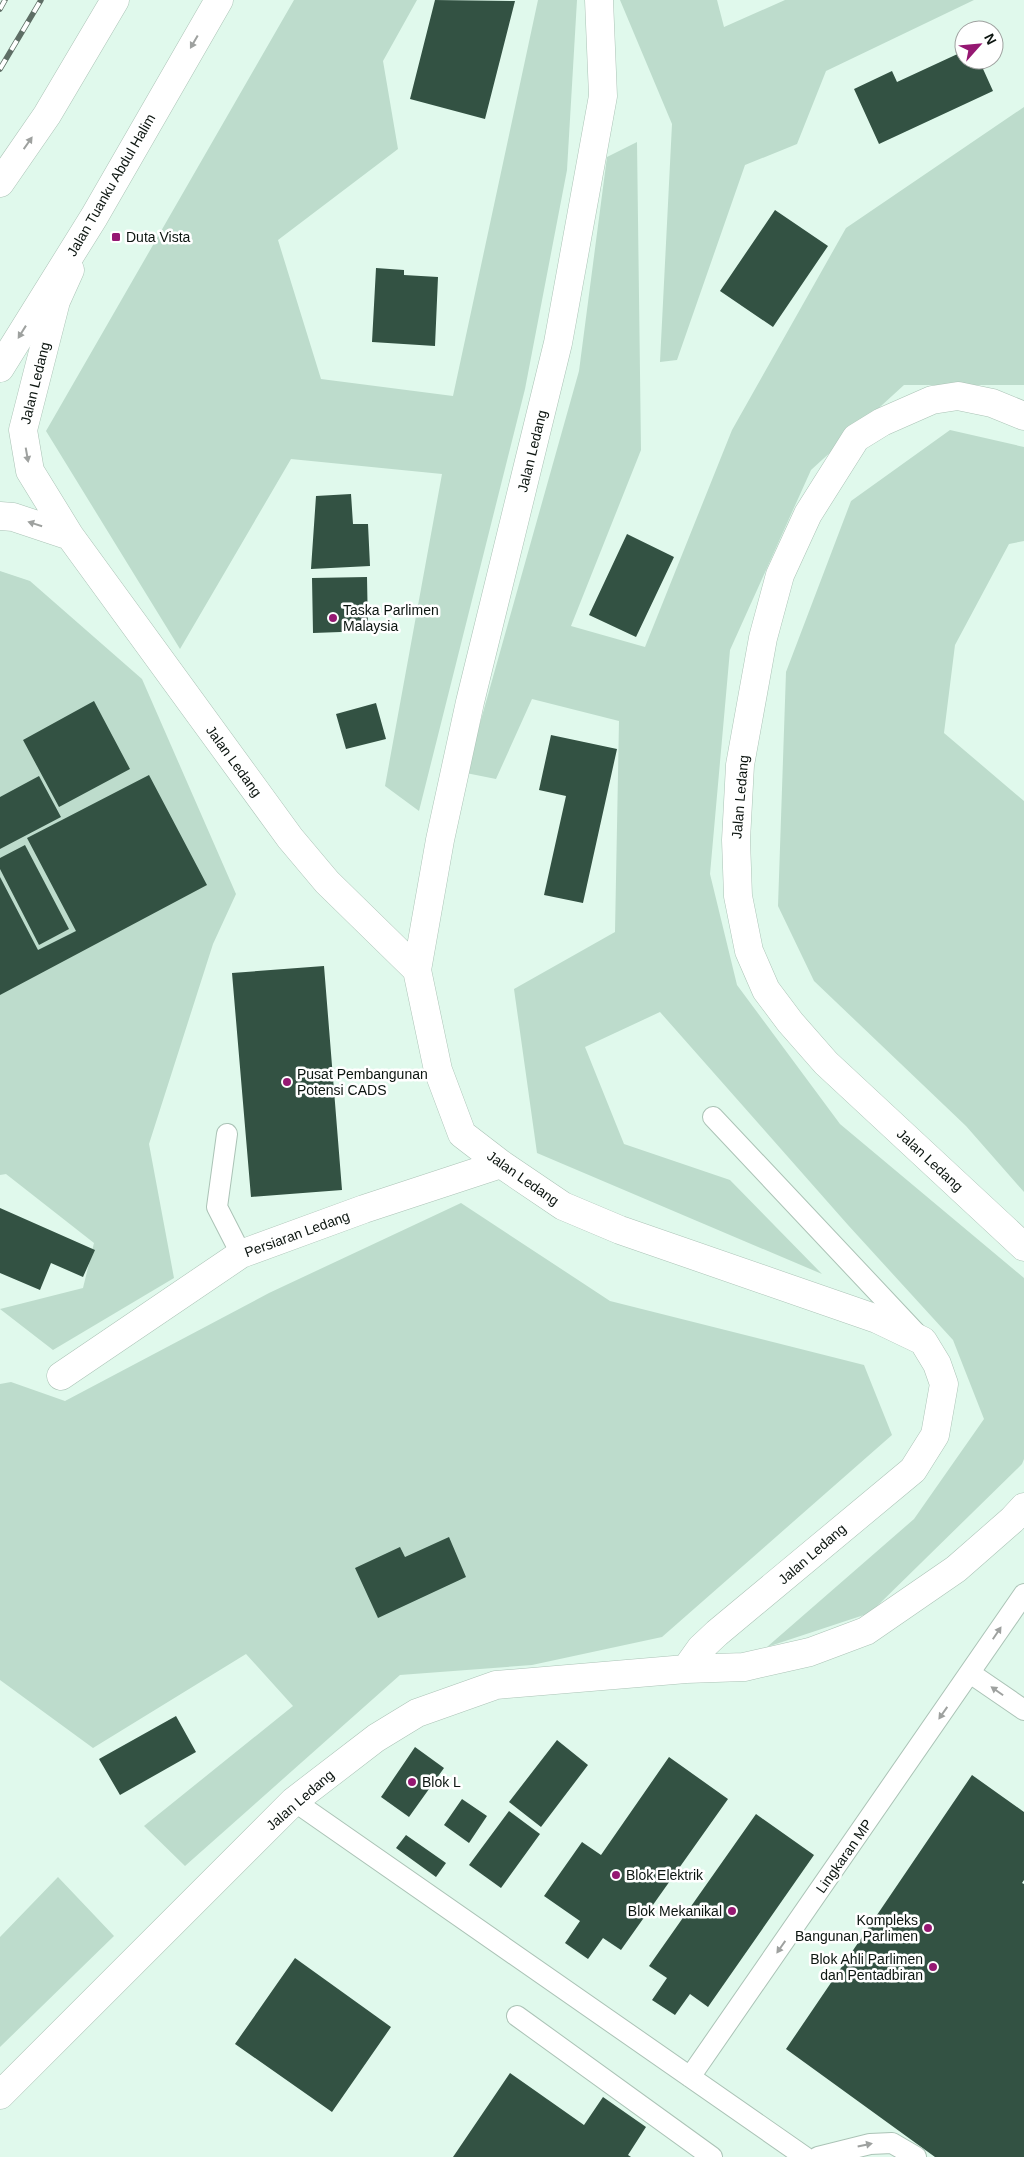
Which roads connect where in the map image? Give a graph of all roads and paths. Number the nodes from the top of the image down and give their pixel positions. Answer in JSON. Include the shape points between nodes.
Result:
{"nodes":[{"id":1,"x":115,"y":0,"type":"edge"},
{"id":2,"x":219,"y":0,"type":"edge"},
{"id":3,"x":599,"y":0,"type":"edge"},
{"id":4,"x":3,"y":176,"type":"edge"},
{"id":5,"x":89,"y":226,"type":"junction"},
{"id":6,"x":0,"y":368,"type":"edge"},
{"id":7,"x":1024,"y":416,"type":"edge"},
{"id":8,"x":0,"y":516,"type":"edge"},
{"id":9,"x":70,"y":536,"type":"junction"},
{"id":10,"x":417,"y":970,"type":"junction"},
{"id":11,"x":713,"y":1117,"type":"dead end"},
{"id":12,"x":227,"y":1134,"type":"dead end"},
{"id":13,"x":501,"y":1164,"type":"junction"},
{"id":14,"x":1024,"y":1248,"type":"edge"},
{"id":15,"x":241,"y":1254,"type":"junction"},
{"id":16,"x":923,"y":1341,"type":"junction"},
{"id":17,"x":62,"y":1376,"type":"dead end"},
{"id":18,"x":1024,"y":1506,"type":"edge"},
{"id":19,"x":1024,"y":1594,"type":"edge"},
{"id":20,"x":686,"y":1668,"type":"junction"},
{"id":21,"x":970,"y":1672,"type":"junction"},
{"id":22,"x":1024,"y":1710,"type":"edge"},
{"id":23,"x":294,"y":1801,"type":"junction"},
{"id":24,"x":517,"y":2016,"type":"dead end"},
{"id":25,"x":690,"y":2077,"type":"junction"},
{"id":26,"x":0,"y":2095,"type":"edge"},
{"id":27,"x":712,"y":2157,"type":"edge"},
{"id":28,"x":805,"y":2157,"type":"edge"},
{"id":29,"x":818,"y":2157,"type":"edge"},
{"id":30,"x":916,"y":2157,"type":"edge"}],
"edges":[{"from":4,"to":1,"type":"street","one_way":true,"via":[[47,115]]},
{"from":2,"to":5,"type":"street","name":"Jalan Tuanku Abdul Halim","one_way":true},
{"from":3,"to":10,"type":"street","name":"Jalan Ledang","via":[[603,96],[558,343],[470,702],[440,840]]},
{"from":5,"to":6,"type":"street","name":"Jalan Tuanku Abdul Halim","one_way":true},
{"from":5,"to":9,"type":"street","name":"Jalan Ledang","one_way":true,"via":[[56,301],[23,430],[30,472]]},
{"from":7,"to":14,"type":"street","name":"Jalan Ledang","via":[[992,403],[958,396],[932,400],[882,422],[856,438],[808,514],[780,575],[763,638],[740,766],[736,840],[738,896],[745,933],[749,952],[766,990],[826,1063]]},
{"from":9,"to":8,"type":"street","one_way":true,"via":[[13,517]]},
{"from":9,"to":10,"type":"street","name":"Jalan Ledang","via":[[290,838],[327,882]]},
{"from":10,"to":13,"type":"street","name":"Jalan Ledang","via":[[438,1070],[462,1134]]},
{"from":11,"to":16,"type":"lane"},
{"from":12,"to":15,"type":"lane","via":[[217,1207]]},
{"from":13,"to":15,"type":"street","name":"Persiaran Ledang"},
{"from":13,"to":16,"type":"street","name":"Jalan Ledang","via":[[563,1206],[620,1230],[876,1319]]},
{"from":15,"to":17,"type":"street","name":"Persiaran Ledang"},
{"from":16,"to":20,"type":"street","name":"Jalan Ledang","via":[[944,1384],[935,1435],[913,1470],[717,1633]]},
{"from":18,"to":20,"type":"street","name":"Jalan Ledang","via":[[956,1569],[866,1630],[810,1652],[744,1667]]},
{"from":21,"to":19,"type":"lane","name":"Lingkaran MP","one_way":true},
{"from":20,"to":23,"type":"street","name":"Jalan Ledang","via":[[496,1685],[417,1713],[376,1738]]},
{"from":22,"to":21,"type":"lane","one_way":true},
{"from":21,"to":25,"type":"lane","name":"Lingkaran MP","one_way":true},
{"from":23,"to":25,"type":"lane"},
{"from":23,"to":26,"type":"street","name":"Jalan Ledang"},
{"from":24,"to":27,"type":"lane"},
{"from":25,"to":28,"type":"lane"},
{"from":29,"to":30,"type":"lane","one_way":true,"via":[[870,2144],[892,2143]]}]}
